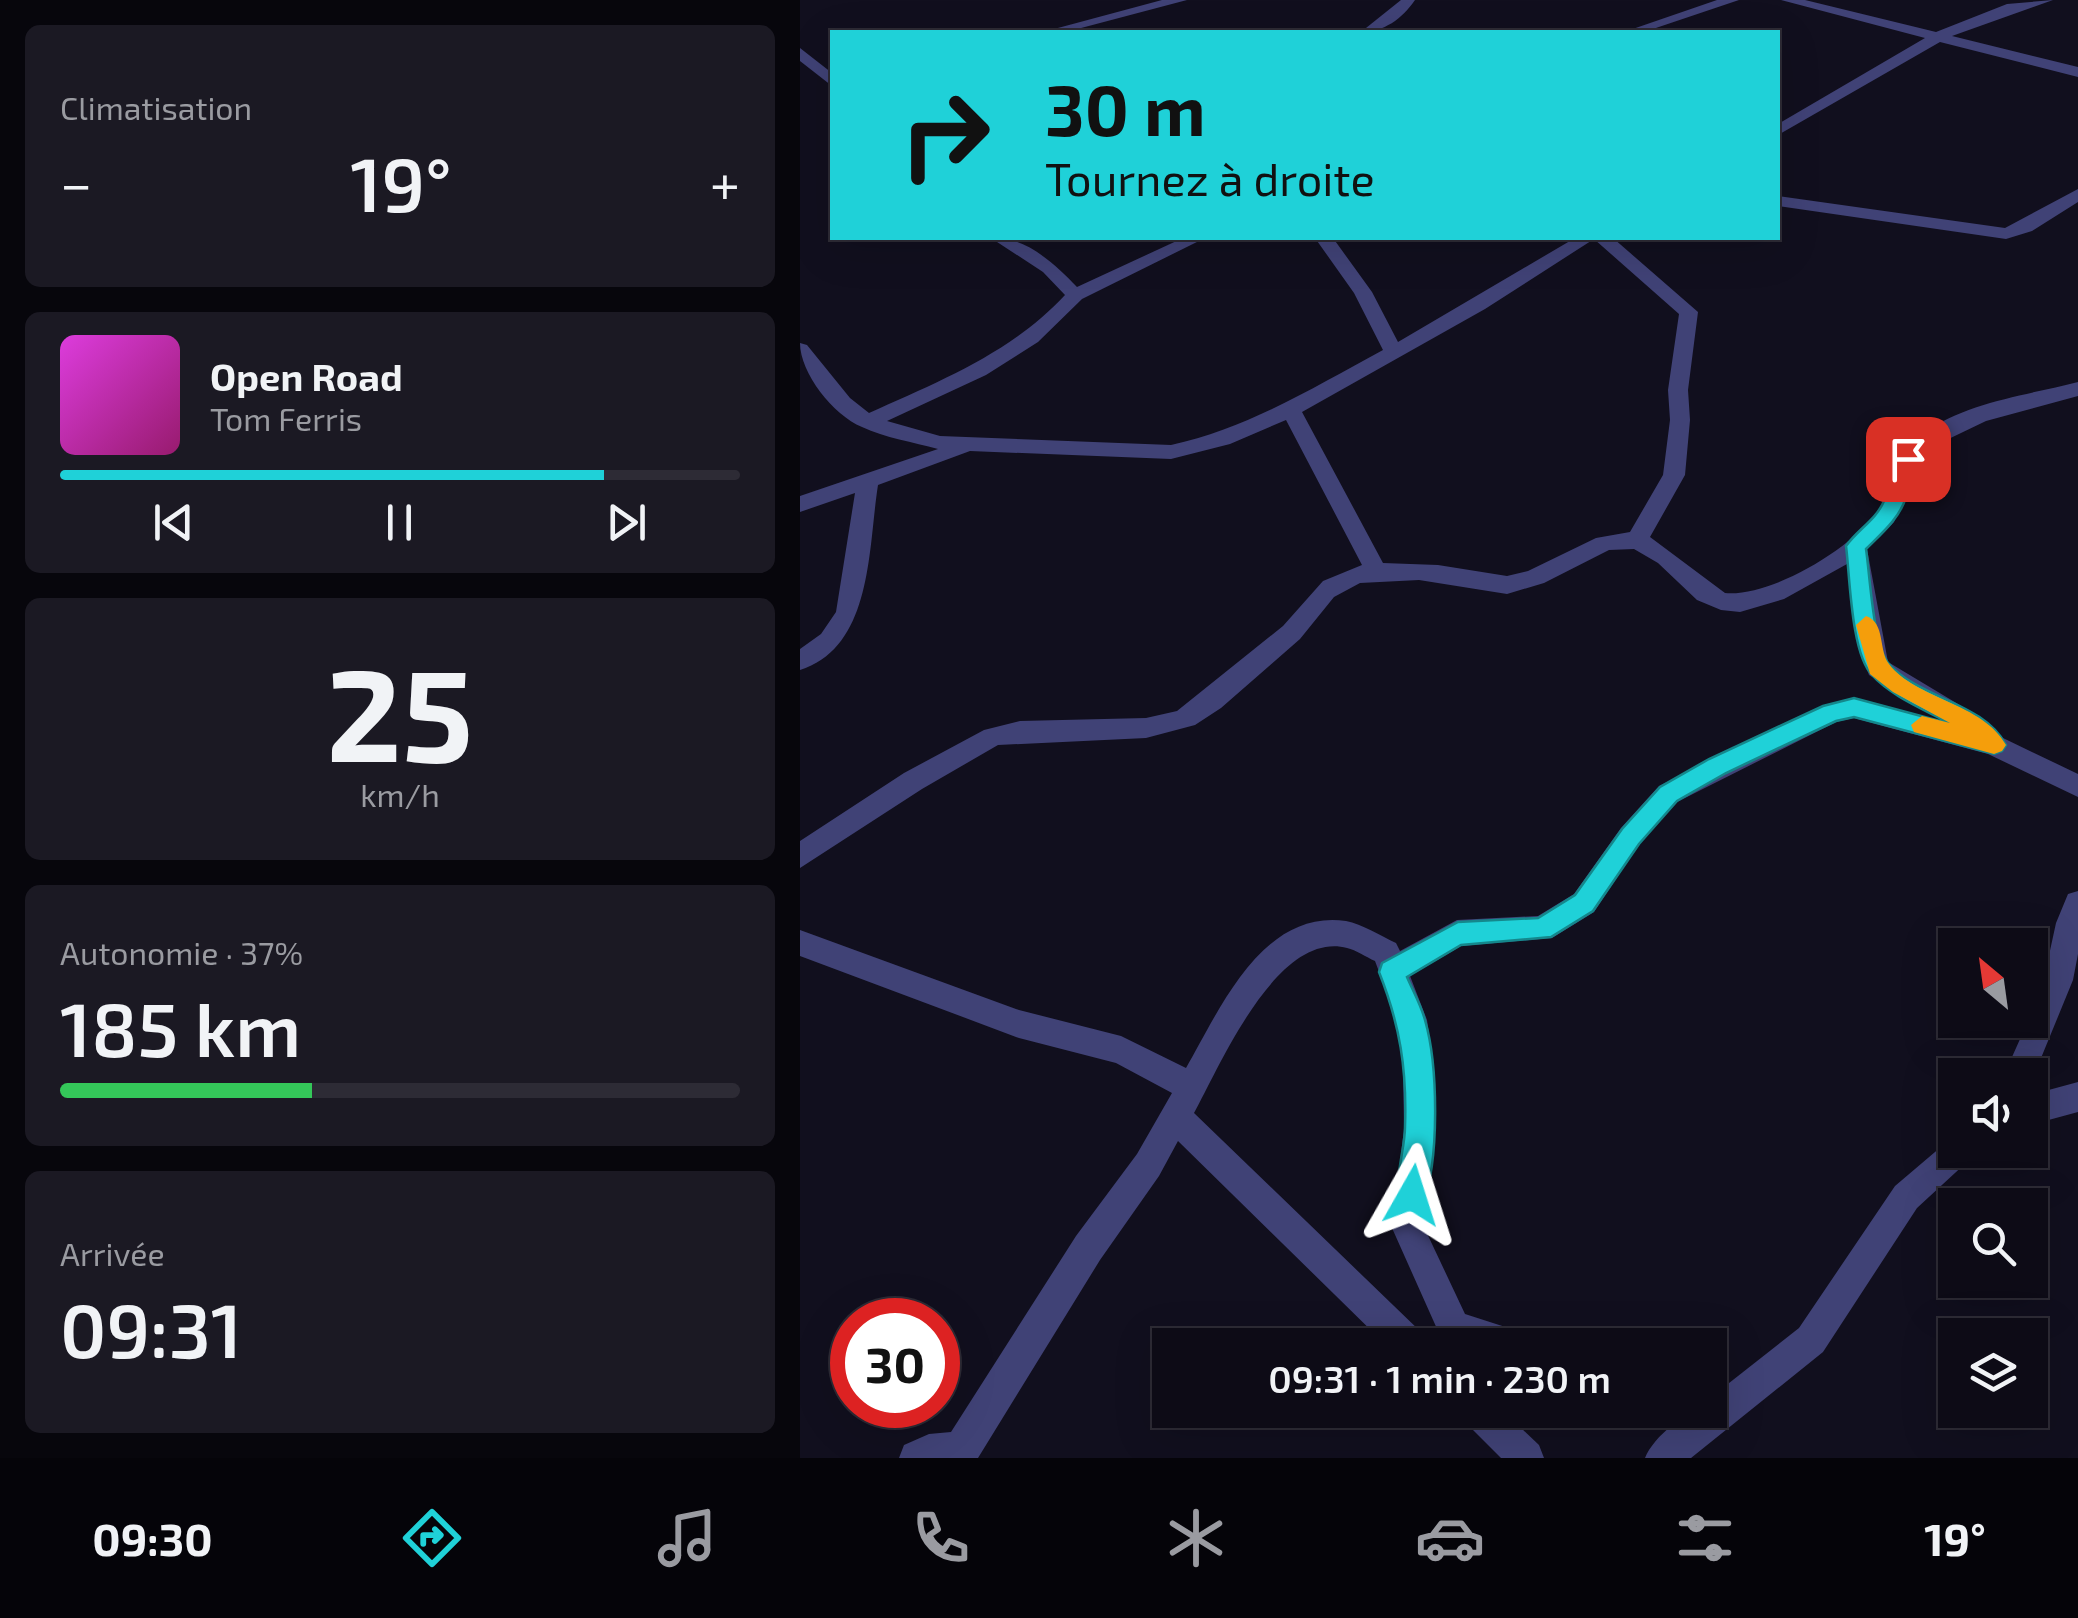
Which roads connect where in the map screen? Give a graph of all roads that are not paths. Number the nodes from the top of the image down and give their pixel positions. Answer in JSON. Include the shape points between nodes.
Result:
{"nodes":[{"id":1,"x":1180,"y":0,"type":"edge"},
{"id":2,"x":1408,"y":0,"type":"edge"},
{"id":3,"x":1732,"y":0,"type":"edge"},
{"id":4,"x":1788,"y":0,"type":"edge"},
{"id":5,"x":2046,"y":0,"type":"edge"},
{"id":6,"x":1058,"y":30,"type":"edge"},
{"id":7,"x":1371,"y":30,"type":"edge"},
{"id":8,"x":1638,"y":30,"type":"edge"},
{"id":9,"x":1942,"y":37,"type":"junction"},
{"id":10,"x":800,"y":54,"type":"edge"},
{"id":11,"x":2078,"y":72,"type":"edge"},
{"id":12,"x":830,"y":80,"type":"edge"},
{"id":13,"x":1780,"y":129,"type":"edge"},
{"id":14,"x":2078,"y":194,"type":"edge"},
{"id":15,"x":1780,"y":200,"type":"edge"},
{"id":16,"x":1003,"y":240,"type":"edge"},
{"id":17,"x":1192,"y":240,"type":"edge"},
{"id":18,"x":1325,"y":240,"type":"edge"},
{"id":19,"x":1583,"y":240,"type":"edge"},
{"id":20,"x":1605,"y":240,"type":"edge"},
{"id":21,"x":1075,"y":295,"type":"junction"},
{"id":22,"x":800,"y":350,"type":"edge"},
{"id":23,"x":1394,"y":352,"type":"junction"},
{"id":24,"x":2078,"y":389,"type":"edge"},
{"id":25,"x":1290,"y":409,"type":"junction"},
{"id":26,"x":868,"y":422,"type":"junction"},
{"id":27,"x":970,"y":446,"type":"junction"},
{"id":28,"x":868,"y":480,"type":"junction"},
{"id":29,"x":800,"y":504,"type":"edge"},
{"id":30,"x":1636,"y":540,"type":"junction"},
{"id":31,"x":1856,"y":546,"type":"junction"},
{"id":32,"x":1376,"y":571,"type":"junction"},
{"id":33,"x":800,"y":660,"type":"edge"},
{"id":34,"x":1994,"y":745,"type":"junction"},
{"id":35,"x":2078,"y":786,"type":"edge"},
{"id":36,"x":800,"y":856,"type":"edge"},
{"id":37,"x":2078,"y":904,"type":"edge"},
{"id":38,"x":800,"y":943,"type":"edge"},
{"id":39,"x":1392,"y":972,"type":"junction"},
{"id":40,"x":2023,"y":1058,"type":"edge"},
{"id":41,"x":1192,"y":1087,"type":"junction"},
{"id":42,"x":2078,"y":1098,"type":"edge"},
{"id":43,"x":2048,"y":1106,"type":"edge"},
{"id":44,"x":1175,"y":1116,"type":"junction"},
{"id":45,"x":1938,"y":1168,"type":"edge"},
{"id":46,"x":1393,"y":1328,"type":"edge"},
{"id":47,"x":1454,"y":1328,"type":"edge"},
{"id":48,"x":1727,"y":1398,"type":"edge"},
{"id":49,"x":1495,"y":1428,"type":"edge"},
{"id":50,"x":1690,"y":1428,"type":"edge"},
{"id":51,"x":958,"y":1456,"type":"edge"},
{"id":52,"x":917,"y":1458,"type":"edge"},
{"id":53,"x":1526,"y":1458,"type":"edge"},
{"id":54,"x":1662,"y":1458,"type":"edge"}],
"edges":[{"from":1,"to":6,"type":"street"},
{"from":2,"to":7,"type":"street"},
{"from":3,"to":8,"type":"street"},
{"from":4,"to":9,"type":"street"},
{"from":5,"to":9,"type":"street"},
{"from":9,"to":11,"type":"street"},
{"from":9,"to":13,"type":"street"},
{"from":10,"to":12,"type":"street"},
{"from":14,"to":15,"type":"street","via":[[2006,234]]},
{"from":16,"to":21,"type":"street","via":[[1049,268]]},
{"from":17,"to":21,"type":"street"},
{"from":18,"to":23,"type":"street"},
{"from":19,"to":23,"type":"street","via":[[1520,284]]},
{"from":20,"to":30,"type":"street","via":[[1689,312],[1674,476]]},
{"from":21,"to":26,"type":"street","via":[[1026,343]]},
{"from":22,"to":26,"type":"street","via":[[843,403]]},
{"from":23,"to":25,"type":"street"},
{"from":24,"to":31,"type":"street","via":[[1932,436],[1908,459],[1889,510]]},
{"from":25,"to":27,"type":"street","via":[[1257,427],[1171,452]]},
{"from":25,"to":32,"type":"street"},
{"from":26,"to":27,"type":"street"},
{"from":27,"to":28,"type":"street"},
{"from":28,"to":29,"type":"street"},
{"from":28,"to":33,"type":"street","via":[[847,613],[829,641]]},
{"from":30,"to":31,"type":"street","via":[[1662,552],[1707,597],[1740,604],[1838,561]]},
{"from":30,"to":32,"type":"street","via":[[1617,540],[1505,586]]},
{"from":31,"to":34,"type":"street","via":[[1878,668]]},
{"from":32,"to":36,"type":"street","via":[[1332,585],[1295,629],[1184,719],[994,736],[913,779]]},
{"from":34,"to":35,"type":"street"},
{"from":34,"to":39,"type":"street","via":[[1854,708],[1831,712],[1668,794],[1584,903],[1542,929],[1458,934]]},
{"from":37,"to":40,"type":"street","via":[[2065,930],[2058,982]]},
{"from":38,"to":41,"type":"street","via":[[1018,1024],[1121,1050]]},
{"from":39,"to":41,"type":"street","via":[[1386,952],[1346,934],[1306,938],[1270,960]]},
{"from":39,"to":47,"type":"street","via":[[1412,1020],[1418,1065],[1420,1130],[1408,1228]]},
{"from":41,"to":44,"type":"street"},
{"from":42,"to":43,"type":"street"},
{"from":44,"to":46,"type":"street"},
{"from":44,"to":51,"type":"street"},
{"from":45,"to":48,"type":"street","via":[[1906,1197],[1812,1340]]},
{"from":49,"to":53,"type":"street"},
{"from":50,"to":54,"type":"street"},
{"from":51,"to":52,"type":"street","via":[[951,1450]]}]}
